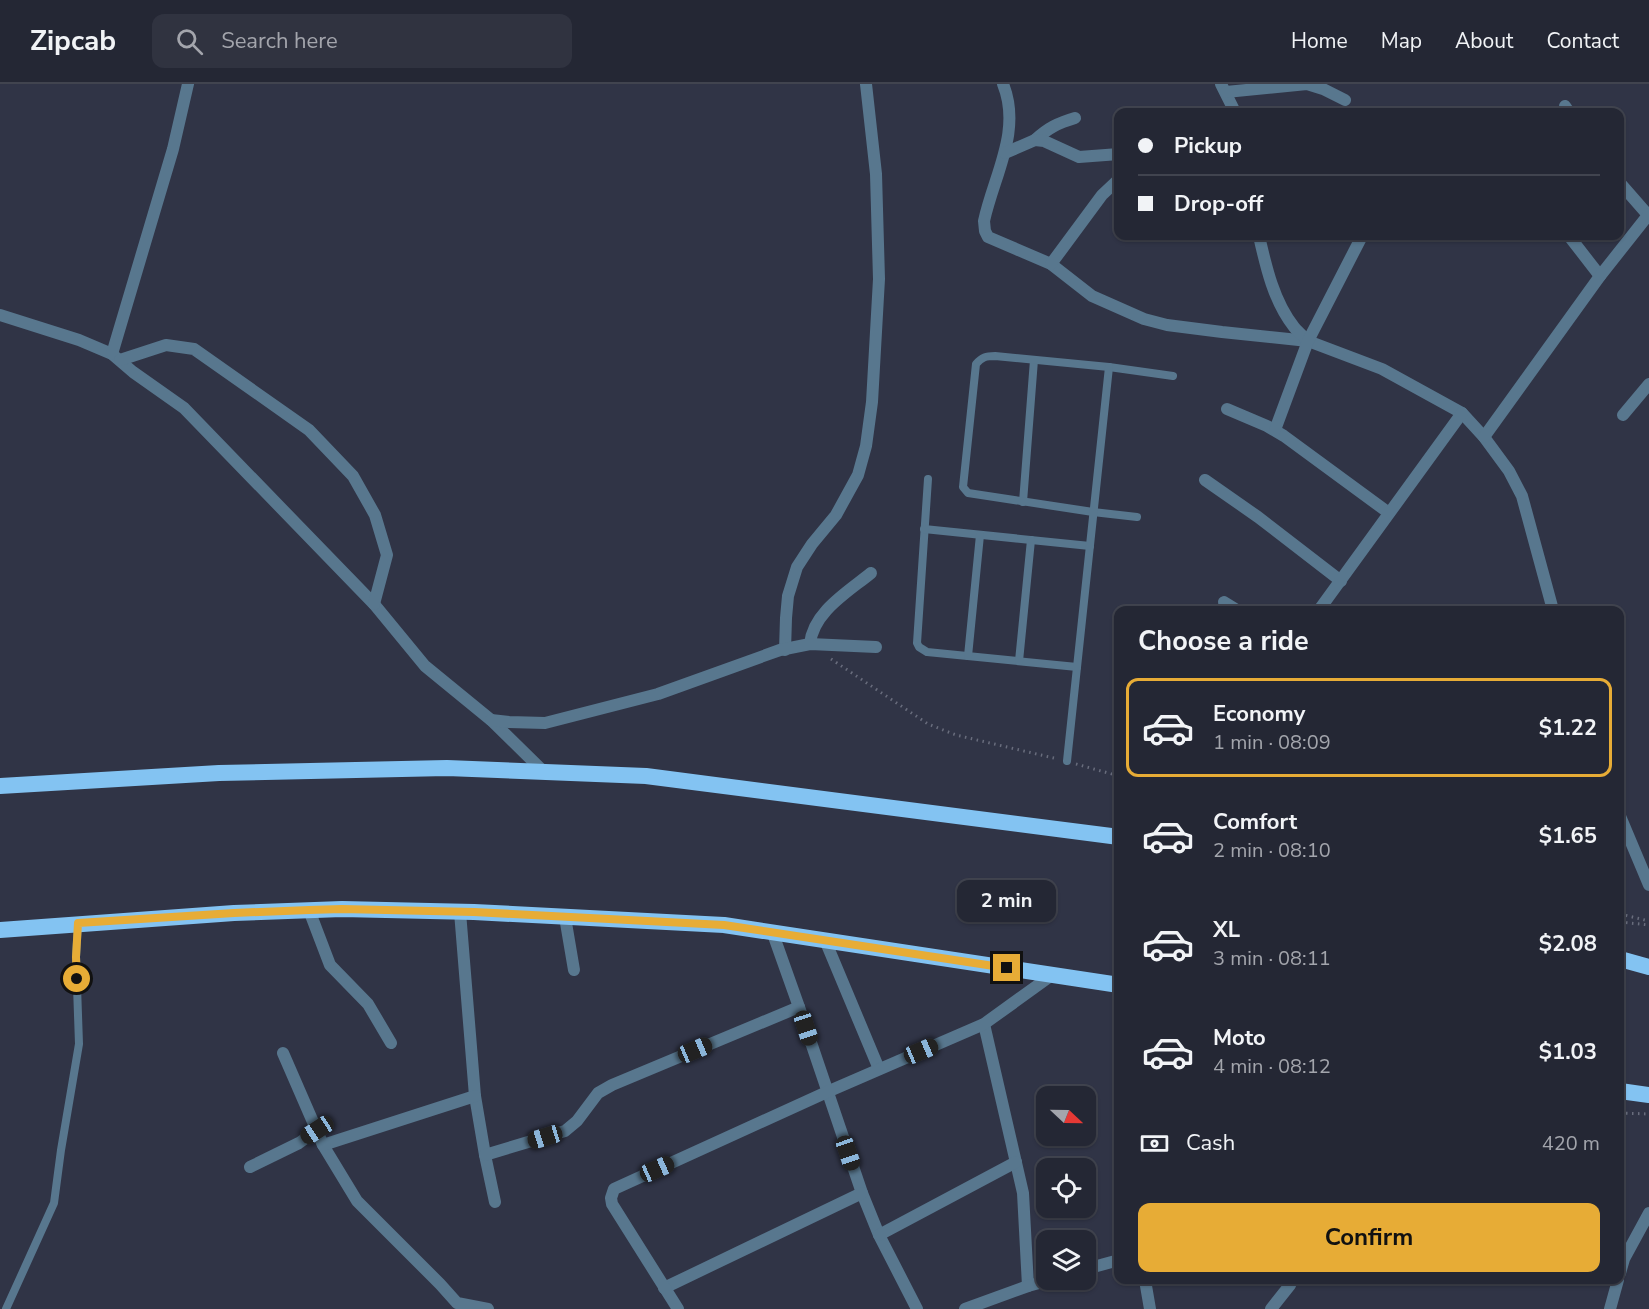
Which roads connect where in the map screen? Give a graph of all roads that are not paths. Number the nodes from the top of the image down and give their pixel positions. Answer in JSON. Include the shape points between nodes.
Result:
{"nodes":[{"id":1,"x":188,"y":84,"type":"edge"},
{"id":2,"x":866,"y":84,"type":"edge"},
{"id":3,"x":1003,"y":84,"type":"edge"},
{"id":4,"x":1224,"y":88,"type":"edge"},
{"id":5,"x":1346,"y":100,"type":"dead end"},
{"id":6,"x":1233,"y":108,"type":"edge"},
{"id":7,"x":1075,"y":118,"type":"dead end"},
{"id":8,"x":1035,"y":140,"type":"junction"},
{"id":9,"x":1005,"y":153,"type":"junction"},
{"id":10,"x":1114,"y":154,"type":"edge"},
{"id":11,"x":1114,"y":184,"type":"edge"},
{"id":12,"x":1624,"y":188,"type":"edge"},
{"id":13,"x":1648,"y":215,"type":"edge"},
{"id":14,"x":1260,"y":240,"type":"edge"},
{"id":15,"x":1360,"y":240,"type":"edge"},
{"id":16,"x":1572,"y":240,"type":"edge"},
{"id":17,"x":1051,"y":264,"type":"junction"},
{"id":18,"x":1600,"y":276,"type":"junction"},
{"id":19,"x":0,"y":315,"type":"edge"},
{"id":20,"x":1308,"y":341,"type":"junction"},
{"id":21,"x":116,"y":357,"type":"junction"},
{"id":22,"x":1034,"y":360,"type":"junction"},
{"id":23,"x":1109,"y":367,"type":"junction"},
{"id":24,"x":1173,"y":376,"type":"dead end"},
{"id":25,"x":1649,"y":384,"type":"edge"},
{"id":26,"x":1227,"y":409,"type":"dead end"},
{"id":27,"x":1462,"y":413,"type":"junction"},
{"id":28,"x":1623,"y":415,"type":"dead end"},
{"id":29,"x":1275,"y":430,"type":"junction"},
{"id":30,"x":1484,"y":437,"type":"junction"},
{"id":31,"x":928,"y":478,"type":"dead end"},
{"id":32,"x":1205,"y":480,"type":"dead end"},
{"id":33,"x":1023,"y":502,"type":"junction"},
{"id":34,"x":1094,"y":512,"type":"junction"},
{"id":35,"x":1389,"y":513,"type":"junction"},
{"id":36,"x":1137,"y":517,"type":"dead end"},
{"id":37,"x":924,"y":530,"type":"junction"},
{"id":38,"x":981,"y":535,"type":"junction"},
{"id":39,"x":1031,"y":540,"type":"junction"},
{"id":40,"x":1090,"y":546,"type":"junction"},
{"id":41,"x":871,"y":573,"type":"dead end"},
{"id":42,"x":1341,"y":581,"type":"junction"},
{"id":43,"x":1224,"y":602,"type":"dead end"},
{"id":44,"x":374,"y":604,"type":"junction"},
{"id":45,"x":1230,"y":606,"type":"edge"},
{"id":46,"x":1322,"y":606,"type":"edge"},
{"id":47,"x":1552,"y":606,"type":"edge"},
{"id":48,"x":810,"y":645,"type":"junction"},
{"id":49,"x":876,"y":647,"type":"dead end"},
{"id":50,"x":785,"y":650,"type":"junction"},
{"id":51,"x":968,"y":656,"type":"junction"},
{"id":52,"x":1018,"y":662,"type":"junction"},
{"id":53,"x":1077,"y":667,"type":"junction"},
{"id":54,"x":491,"y":720,"type":"junction"},
{"id":55,"x":1067,"y":761,"type":"road end"},
{"id":56,"x":544,"y":772,"type":"junction"},
{"id":57,"x":0,"y":786,"type":"edge"},
{"id":58,"x":1624,"y":826,"type":"edge"},
{"id":59,"x":1114,"y":836,"type":"edge"},
{"id":60,"x":1649,"y":885,"type":"edge"},
{"id":61,"x":309,"y":910,"type":"junction"},
{"id":62,"x":460,"y":912,"type":"junction"},
{"id":63,"x":565,"y":917,"type":"junction"},
{"id":64,"x":78,"y":923,"type":"junction"},
{"id":65,"x":0,"y":930,"type":"edge"},
{"id":66,"x":772,"y":931,"type":"junction"},
{"id":67,"x":825,"y":940,"type":"junction"},
{"id":68,"x":1624,"y":960,"type":"edge"},
{"id":69,"x":1649,"y":967,"type":"edge"},
{"id":70,"x":574,"y":969,"type":"dead end"},
{"id":71,"x":1052,"y":975,"type":"junction"},
{"id":72,"x":1114,"y":984,"type":"edge"},
{"id":73,"x":800,"y":1007,"type":"junction"},
{"id":74,"x":984,"y":1024,"type":"junction"},
{"id":75,"x":391,"y":1043,"type":"dead end"},
{"id":76,"x":283,"y":1053,"type":"dead end"},
{"id":77,"x":879,"y":1069,"type":"junction"},
{"id":78,"x":827,"y":1092,"type":"junction"},
{"id":79,"x":1624,"y":1092,"type":"edge"},
{"id":80,"x":1649,"y":1095,"type":"edge"},
{"id":81,"x":476,"y":1096,"type":"junction"},
{"id":82,"x":317,"y":1130,"type":"junction"},
{"id":83,"x":323,"y":1145,"type":"junction"},
{"id":84,"x":485,"y":1155,"type":"junction"},
{"id":85,"x":1016,"y":1162,"type":"junction"},
{"id":86,"x":250,"y":1167,"type":"dead end"},
{"id":87,"x":862,"y":1193,"type":"junction"},
{"id":88,"x":495,"y":1202,"type":"dead end"},
{"id":89,"x":1649,"y":1213,"type":"edge"},
{"id":90,"x":879,"y":1235,"type":"junction"},
{"id":91,"x":1624,"y":1259,"type":"edge"},
{"id":92,"x":1114,"y":1261,"type":"edge"},
{"id":93,"x":1096,"y":1266,"type":"edge"},
{"id":94,"x":1036,"y":1284,"type":"edge"},
{"id":95,"x":1145,"y":1284,"type":"edge"},
{"id":96,"x":1291,"y":1284,"type":"edge"},
{"id":97,"x":1617,"y":1284,"type":"edge"},
{"id":98,"x":1028,"y":1286,"type":"junction"},
{"id":99,"x":664,"y":1288,"type":"junction"},
{"id":100,"x":451,"y":1306,"type":"edge"},
{"id":101,"x":6,"y":1309,"type":"edge"},
{"id":102,"x":488,"y":1309,"type":"edge"},
{"id":103,"x":678,"y":1309,"type":"edge"},
{"id":104,"x":917,"y":1309,"type":"edge"},
{"id":105,"x":965,"y":1309,"type":"edge"},
{"id":106,"x":1150,"y":1309,"type":"edge"},
{"id":107,"x":1271,"y":1309,"type":"edge"},
{"id":108,"x":1610,"y":1309,"type":"edge"}],
"edges":[{"from":1,"to":21,"type":"street"},
{"from":2,"to":50,"type":"street","via":[[876,174],[879,279],[872,402],[858,475],[836,515],[797,567],[788,596]]},
{"from":3,"to":9,"type":"street","via":[[1010,123]]},
{"from":4,"to":5,"type":"street","via":[[1307,84]]},
{"from":4,"to":6,"type":"street"},
{"from":7,"to":8,"type":"street","via":[[1048,128]]},
{"from":8,"to":9,"type":"street"},
{"from":8,"to":10,"type":"street","via":[[1079,157]]},
{"from":9,"to":17,"type":"street","via":[[986,212],[985,231],[988,237]]},
{"from":11,"to":17,"type":"street"},
{"from":12,"to":13,"type":"street"},
{"from":13,"to":18,"type":"street"},
{"from":14,"to":20,"type":"street","via":[[1277,298],[1294,327]]},
{"from":15,"to":20,"type":"street"},
{"from":16,"to":18,"type":"street"},
{"from":17,"to":20,"type":"street","via":[[1092,296],[1143,319]]},
{"from":18,"to":30,"type":"street"},
{"from":19,"to":21,"type":"street","via":[[79,340]]},
{"from":20,"to":27,"type":"street","via":[[1382,369]]},
{"from":20,"to":29,"type":"street"},
{"from":21,"to":44,"type":"street","via":[[184,408]]},
{"from":21,"to":44,"type":"street","via":[[166,345],[194,349],[309,430],[353,476],[375,515],[387,555]]},
{"from":22,"to":23,"type":"lane"},
{"from":22,"to":33,"type":"lane"},
{"from":22,"to":33,"type":"lane","via":[[986,356],[976,364],[963,487],[972,495]]},
{"from":23,"to":24,"type":"lane"},
{"from":23,"to":34,"type":"lane"},
{"from":25,"to":28,"type":"street"},
{"from":26,"to":29,"type":"street"},
{"from":27,"to":30,"type":"street"},
{"from":27,"to":35,"type":"street"},
{"from":29,"to":35,"type":"street"},
{"from":30,"to":47,"type":"street","via":[[1522,496]]},
{"from":31,"to":37,"type":"lane"},
{"from":32,"to":42,"type":"street"},
{"from":33,"to":34,"type":"lane"},
{"from":34,"to":36,"type":"lane"},
{"from":34,"to":40,"type":"lane"},
{"from":35,"to":42,"type":"street"},
{"from":37,"to":38,"type":"lane"},
{"from":37,"to":51,"type":"lane","via":[[917,644],[927,652]]},
{"from":38,"to":39,"type":"lane"},
{"from":38,"to":51,"type":"lane"},
{"from":39,"to":40,"type":"lane"},
{"from":39,"to":52,"type":"lane"},
{"from":40,"to":53,"type":"lane"},
{"from":41,"to":48,"type":"street","via":[[825,611],[815,625]]},
{"from":42,"to":46,"type":"street"},
{"from":43,"to":45,"type":"street"},
{"from":44,"to":54,"type":"street","via":[[425,666]]},
{"from":48,"to":49,"type":"street"},
{"from":48,"to":50,"type":"street"},
{"from":50,"to":54,"type":"street","via":[[658,694],[545,723]]},
{"from":51,"to":52,"type":"lane"},
{"from":52,"to":53,"type":"lane"},
{"from":53,"to":55,"type":"lane"},
{"from":54,"to":56,"type":"street"},
{"from":56,"to":57,"type":"highway","via":[[447,768],[219,773]]},
{"from":56,"to":59,"type":"highway","via":[[646,776]]},
{"from":58,"to":60,"type":"street"},
{"from":61,"to":62,"type":"highway"},
{"from":61,"to":64,"type":"highway"},
{"from":61,"to":75,"type":"street","via":[[330,965],[368,1004]]},
{"from":62,"to":63,"type":"highway"},
{"from":62,"to":81,"type":"street"},
{"from":63,"to":66,"type":"highway"},
{"from":63,"to":70,"type":"street"},
{"from":64,"to":65,"type":"highway"},
{"from":64,"to":101,"type":"lane","via":[[79,1044],[54,1203]]},
{"from":66,"to":67,"type":"highway"},
{"from":66,"to":73,"type":"street"},
{"from":67,"to":71,"type":"highway"},
{"from":67,"to":77,"type":"street"},
{"from":68,"to":69,"type":"highway"},
{"from":71,"to":72,"type":"highway"},
{"from":71,"to":74,"type":"street"},
{"from":73,"to":78,"type":"street"},
{"from":73,"to":84,"type":"street","via":[[605,1089],[565,1131]]},
{"from":74,"to":77,"type":"street"},
{"from":74,"to":85,"type":"street"},
{"from":76,"to":82,"type":"street"},
{"from":77,"to":78,"type":"street"},
{"from":78,"to":87,"type":"street"},
{"from":78,"to":99,"type":"street","via":[[614,1189],[612,1204]]},
{"from":79,"to":80,"type":"highway"},
{"from":81,"to":83,"type":"street"},
{"from":81,"to":84,"type":"street"},
{"from":82,"to":83,"type":"street"},
{"from":82,"to":86,"type":"street"},
{"from":83,"to":100,"type":"street","via":[[357,1201],[440,1284]]},
{"from":84,"to":88,"type":"street"},
{"from":85,"to":90,"type":"street"},
{"from":85,"to":98,"type":"street","via":[[1023,1193]]},
{"from":87,"to":90,"type":"street"},
{"from":87,"to":99,"type":"street"},
{"from":89,"to":91,"type":"street"},
{"from":90,"to":104,"type":"street"},
{"from":92,"to":93,"type":"street"},
{"from":94,"to":98,"type":"street"},
{"from":95,"to":106,"type":"street"},
{"from":96,"to":107,"type":"street"},
{"from":97,"to":108,"type":"street"},
{"from":98,"to":105,"type":"street"},
{"from":99,"to":103,"type":"street"},
{"from":100,"to":102,"type":"street"}]}
